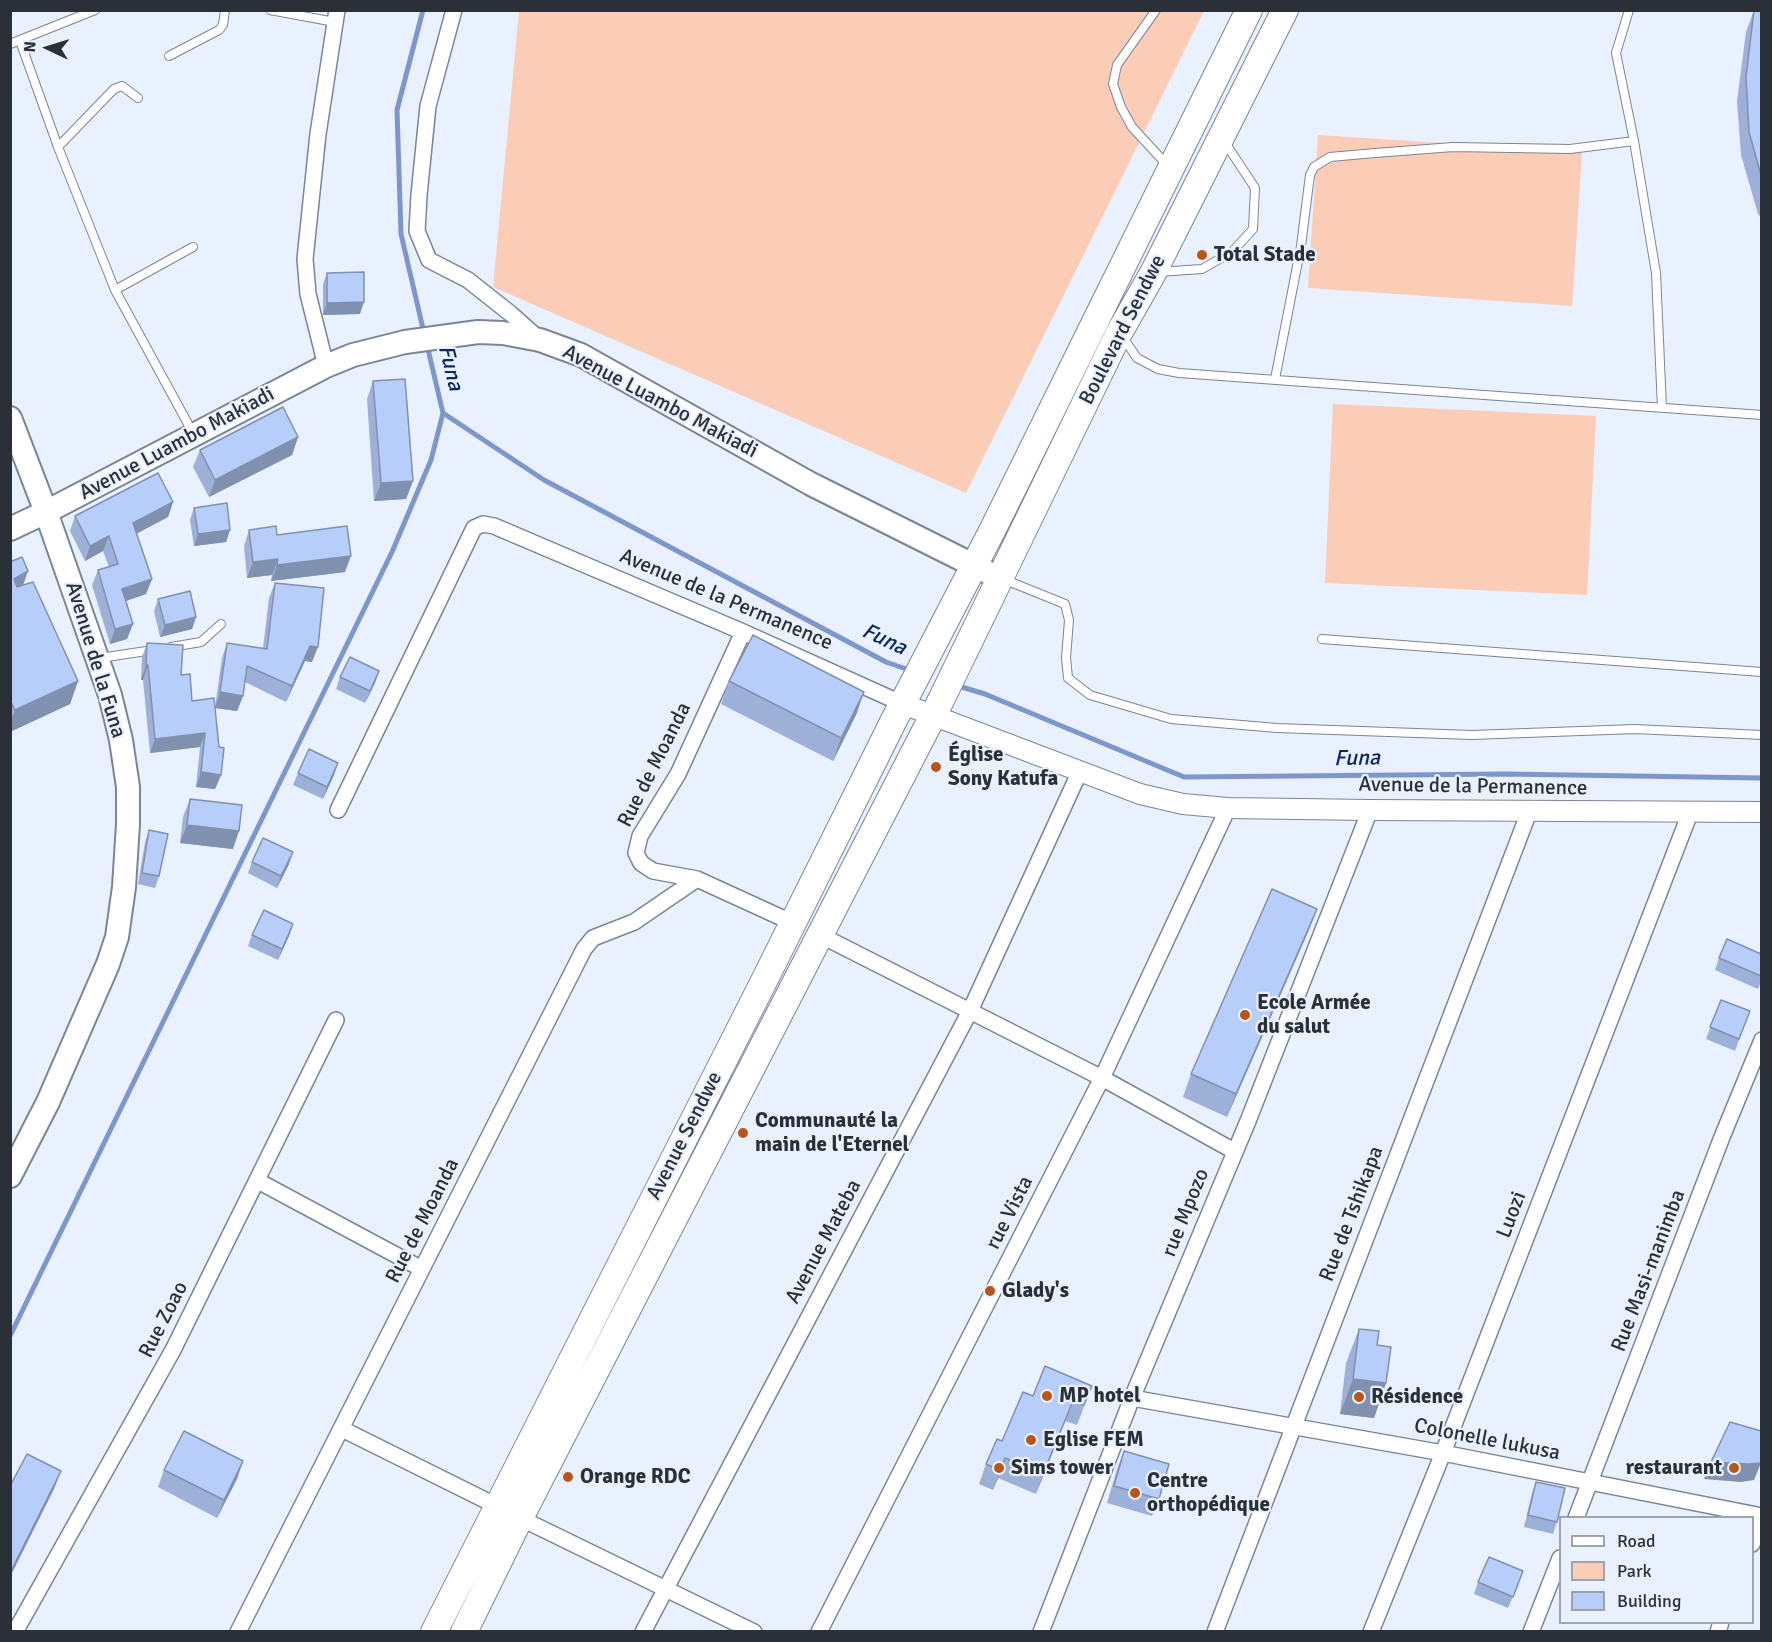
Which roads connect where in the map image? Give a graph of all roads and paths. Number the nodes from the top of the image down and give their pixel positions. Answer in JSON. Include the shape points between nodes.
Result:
{"nodes":[{"id":1,"x":95,"y":10,"type":"edge"},
{"id":2,"x":225,"y":10,"type":"edge"},
{"id":3,"x":270,"y":10,"type":"edge"},
{"id":4,"x":454,"y":10,"type":"edge"},
{"id":5,"x":1156,"y":10,"type":"edge"},
{"id":6,"x":1249,"y":10,"type":"edge"},
{"id":7,"x":1285,"y":10,"type":"edge"},
{"id":8,"x":1629,"y":10,"type":"edge"},
{"id":9,"x":336,"y":16,"type":"edge"},
{"id":10,"x":20,"y":41,"type":"junction"},
{"id":11,"x":10,"y":44,"type":"edge"},
{"id":12,"x":169,"y":56,"type":"dead end"},
{"id":13,"x":138,"y":98,"type":"dead end"},
{"id":14,"x":1221,"y":137,"type":"junction"},
{"id":15,"x":1634,"y":141,"type":"junction"},
{"id":16,"x":58,"y":147,"type":"junction"},
{"id":17,"x":1171,"y":169,"type":"junction"},
{"id":18,"x":193,"y":247,"type":"dead end"},
{"id":19,"x":1153,"y":273,"type":"junction"},
{"id":20,"x":114,"y":290,"type":"junction"},
{"id":21,"x":1108,"y":325,"type":"junction"},
{"id":22,"x":540,"y":340,"type":"junction"},
{"id":23,"x":326,"y":366,"type":"junction"},
{"id":24,"x":1275,"y":379,"type":"junction"},
{"id":25,"x":1662,"y":408,"type":"junction"},
{"id":26,"x":1761,"y":415,"type":"edge"},
{"id":27,"x":10,"y":418,"type":"edge"},
{"id":28,"x":194,"y":434,"type":"junction"},
{"id":29,"x":46,"y":512,"type":"junction"},
{"id":30,"x":10,"y":529,"type":"edge"},
{"id":31,"x":975,"y":564,"type":"junction"},
{"id":32,"x":1001,"y":579,"type":"junction"},
{"id":33,"x":221,"y":624,"type":"dead end"},
{"id":34,"x":743,"y":632,"type":"junction"},
{"id":35,"x":1322,"y":639,"type":"dead end"},
{"id":36,"x":936,"y":641,"type":"joint"},
{"id":37,"x":963,"y":651,"type":"joint"},
{"id":38,"x":99,"y":659,"type":"junction"},
{"id":39,"x":1761,"y":672,"type":"edge"},
{"id":40,"x":908,"y":693,"type":"junction"},
{"id":41,"x":936,"y":708,"type":"junction"},
{"id":42,"x":1761,"y":735,"type":"edge"},
{"id":43,"x":1080,"y":771,"type":"junction"},
{"id":44,"x":1228,"y":808,"type":"junction"},
{"id":45,"x":338,"y":810,"type":"dead end"},
{"id":46,"x":1370,"y":810,"type":"junction"},
{"id":47,"x":1529,"y":812,"type":"junction"},
{"id":48,"x":1761,"y":812,"type":"edge"},
{"id":49,"x":1690,"y":813,"type":"junction"},
{"id":50,"x":697,"y":879,"type":"junction"},
{"id":51,"x":791,"y":922,"type":"junction"},
{"id":52,"x":820,"y":935,"type":"junction"},
{"id":53,"x":970,"y":1011,"type":"junction"},
{"id":54,"x":336,"y":1020,"type":"dead end"},
{"id":55,"x":1761,"y":1040,"type":"edge"},
{"id":56,"x":1102,"y":1078,"type":"junction"},
{"id":57,"x":1234,"y":1151,"type":"junction"},
{"id":58,"x":10,"y":1176,"type":"edge"},
{"id":59,"x":258,"y":1181,"type":"junction"},
{"id":60,"x":422,"y":1269,"type":"junction"},
{"id":61,"x":1132,"y":1398,"type":"junction"},
{"id":62,"x":1292,"y":1428,"type":"junction"},
{"id":63,"x":342,"y":1429,"type":"junction"},
{"id":64,"x":1443,"y":1453,"type":"junction"},
{"id":65,"x":1591,"y":1481,"type":"junction"},
{"id":66,"x":493,"y":1513,"type":"junction"},
{"id":67,"x":1577,"y":1516,"type":"edge"},
{"id":68,"x":1761,"y":1516,"type":"edge"},
{"id":69,"x":1761,"y":1522,"type":"edge"},
{"id":70,"x":517,"y":1525,"type":"junction"},
{"id":71,"x":1754,"y":1540,"type":"edge"},
{"id":72,"x":1559,"y":1561,"type":"edge"},
{"id":73,"x":666,"y":1587,"type":"junction"},
{"id":74,"x":15,"y":1632,"type":"edge"},
{"id":75,"x":238,"y":1632,"type":"edge"},
{"id":76,"x":434,"y":1632,"type":"edge"},
{"id":77,"x":464,"y":1632,"type":"edge"},
{"id":78,"x":643,"y":1632,"type":"edge"},
{"id":79,"x":754,"y":1632,"type":"edge"},
{"id":80,"x":819,"y":1632,"type":"edge"},
{"id":81,"x":1041,"y":1632,"type":"edge"},
{"id":82,"x":1215,"y":1632,"type":"edge"},
{"id":83,"x":1371,"y":1632,"type":"edge"},
{"id":84,"x":1531,"y":1632,"type":"edge"}],
"edges":[{"from":1,"to":10,"type":"lane"},
{"from":2,"to":12,"type":"lane","via":[[219,30]]},
{"from":3,"to":9,"type":"lane"},
{"from":4,"to":22,"type":"street","via":[[428,106],[417,231],[429,260],[468,280]]},
{"from":5,"to":17,"type":"lane","via":[[1117,65],[1113,84],[1132,127]]},
{"from":6,"to":17,"type":"highway","name":"Boulevard Sendwe"},
{"from":7,"to":14,"type":"highway","name":"Boulevard Sendwe"},
{"from":8,"to":15,"type":"lane","via":[[1616,53]]},
{"from":9,"to":23,"type":"street","via":[[305,260],[308,294]]},
{"from":10,"to":11,"type":"lane"},
{"from":10,"to":16,"type":"lane"},
{"from":13,"to":16,"type":"lane","via":[[122,86],[114,89]]},
{"from":14,"to":19,"type":"highway","name":"Boulevard Sendwe"},
{"from":14,"to":19,"type":"lane","via":[[1255,189],[1253,228],[1232,252],[1202,269]]},
{"from":15,"to":24,"type":"lane","via":[[1570,149],[1453,147],[1375,153],[1330,157],[1314,166]]},
{"from":15,"to":25,"type":"lane","via":[[1656,273]]},
{"from":16,"to":20,"type":"lane"},
{"from":17,"to":21,"type":"highway","name":"Boulevard Sendwe"},
{"from":18,"to":20,"type":"lane"},
{"from":19,"to":21,"type":"highway","name":"Boulevard Sendwe"},
{"from":20,"to":28,"type":"lane"},
{"from":21,"to":24,"type":"lane","via":[[1137,358],[1158,369]]},
{"from":21,"to":31,"type":"highway","name":"Boulevard Sendwe"},
{"from":21,"to":32,"type":"highway","name":"Boulevard Sendwe"},
{"from":22,"to":23,"type":"main road","name":"Avenue Luambo Makiadi","via":[[503,333],[466,334],[405,342]]},
{"from":22,"to":31,"type":"main road","name":"Avenue Luambo Makiadi","via":[[580,355],[811,484]]},
{"from":23,"to":28,"type":"main road","name":"Avenue Luambo Makiadi"},
{"from":24,"to":25,"type":"lane"},
{"from":25,"to":26,"type":"lane"},
{"from":27,"to":29,"type":"main road","name":"Avenue de la Funa"},
{"from":28,"to":29,"type":"main road","name":"Avenue Luambo Makiadi"},
{"from":29,"to":30,"type":"main road","name":"Avenue Luambo Makiadi"},
{"from":29,"to":38,"type":"main road","name":"Avenue de la Funa"},
{"from":31,"to":32,"type":"main road","name":"Avenue Luambo Makiadi"},
{"from":31,"to":36,"type":"highway","name":"Boulevard Sendwe"},
{"from":32,"to":37,"type":"highway","name":"Boulevard Sendwe"},
{"from":32,"to":42,"type":"lane","via":[[1065,604],[1069,620],[1068,678],[1090,695],[1171,719],[1277,728],[1472,735],[1635,729]]},
{"from":33,"to":38,"type":"lane","via":[[201,642]]},
{"from":34,"to":40,"type":"street","name":"Avenue de la Permanence"},
{"from":34,"to":45,"type":"street","name":"Avenue de la Permanence","via":[[483,524],[474,528]]},
{"from":34,"to":50,"type":"street","name":"Rue de Moanda","via":[[678,774],[640,836],[636,853],[641,863],[653,871]]},
{"from":35,"to":39,"type":"lane"},
{"from":36,"to":40,"type":"highway","name":"Avenue Sendwe"},
{"from":37,"to":41,"type":"highway","name":"Avenue Sendwe"},
{"from":38,"to":58,"type":"main road","name":"Avenue de la Funa","via":[[121,740],[128,787],[124,887],[117,937],[85,1020]]},
{"from":40,"to":41,"type":"street","name":"Avenue de la Permanence"},
{"from":40,"to":51,"type":"highway","name":"Avenue Sendwe"},
{"from":41,"to":43,"type":"street","name":"Avenue de la Permanence"},
{"from":41,"to":52,"type":"highway","name":"Avenue Sendwe"},
{"from":43,"to":44,"type":"street","name":"Avenue de la Permanence","via":[[1140,794],[1183,804]]},
{"from":43,"to":53,"type":"street","name":"Avenue Mateba"},
{"from":44,"to":46,"type":"street","name":"Avenue de la Permanence"},
{"from":44,"to":56,"type":"street","name":"rue Vista"},
{"from":46,"to":47,"type":"street","name":"Avenue de la Permanence"},
{"from":46,"to":57,"type":"street","name":"rue Mpozo"},
{"from":47,"to":49,"type":"street","name":"Avenue de la Permanence"},
{"from":47,"to":62,"type":"street","name":"Rue de Tshikapa"},
{"from":48,"to":49,"type":"street","name":"Avenue de la Permanence"},
{"from":49,"to":64,"type":"street","name":"Luozi"},
{"from":50,"to":51,"type":"street","name":"Rue de Moanda"},
{"from":50,"to":60,"type":"street","name":"Rue de Moanda","via":[[634,922],[592,938],[584,949]]},
{"from":51,"to":66,"type":"highway","name":"Avenue Sendwe"},
{"from":52,"to":53,"type":"street"},
{"from":52,"to":70,"type":"highway","name":"Avenue Sendwe"},
{"from":53,"to":56,"type":"street"},
{"from":53,"to":73,"type":"street","name":"Avenue Mateba"},
{"from":54,"to":59,"type":"street","name":"Rue Zoao"},
{"from":55,"to":65,"type":"street","name":"Rue Masi-manimba"},
{"from":56,"to":57,"type":"street"},
{"from":56,"to":80,"type":"street","name":"rue Vista"},
{"from":57,"to":61,"type":"street","name":"rue Mpozo"},
{"from":59,"to":60,"type":"street"},
{"from":59,"to":74,"type":"street","name":"Rue Zoao","via":[[173,1350]]},
{"from":60,"to":63,"type":"street","name":"Rue de Moanda"},
{"from":61,"to":62,"type":"street","name":"Colonelle lukusa"},
{"from":61,"to":81,"type":"street","name":"rue Mpozo"},
{"from":62,"to":64,"type":"street","name":"Colonelle lukusa"},
{"from":62,"to":82,"type":"street","name":"Rue de Tshikapa"},
{"from":63,"to":66,"type":"street"},
{"from":63,"to":75,"type":"street","name":"Rue de Moanda"},
{"from":64,"to":65,"type":"street","name":"Colonelle lukusa"},
{"from":64,"to":83,"type":"street","name":"Luozi"},
{"from":65,"to":67,"type":"street","name":"Rue Masi-manimba"},
{"from":65,"to":68,"type":"street","name":"Colonelle lukusa"},
{"from":66,"to":70,"type":"highway"},
{"from":66,"to":76,"type":"highway","name":"Avenue Sendwe"},
{"from":69,"to":71,"type":"street"},
{"from":70,"to":73,"type":"street"},
{"from":70,"to":77,"type":"highway","name":"Avenue Sendwe"},
{"from":72,"to":84,"type":"street"},
{"from":73,"to":78,"type":"street","name":"Avenue Mateba"},
{"from":73,"to":79,"type":"street"}]}
